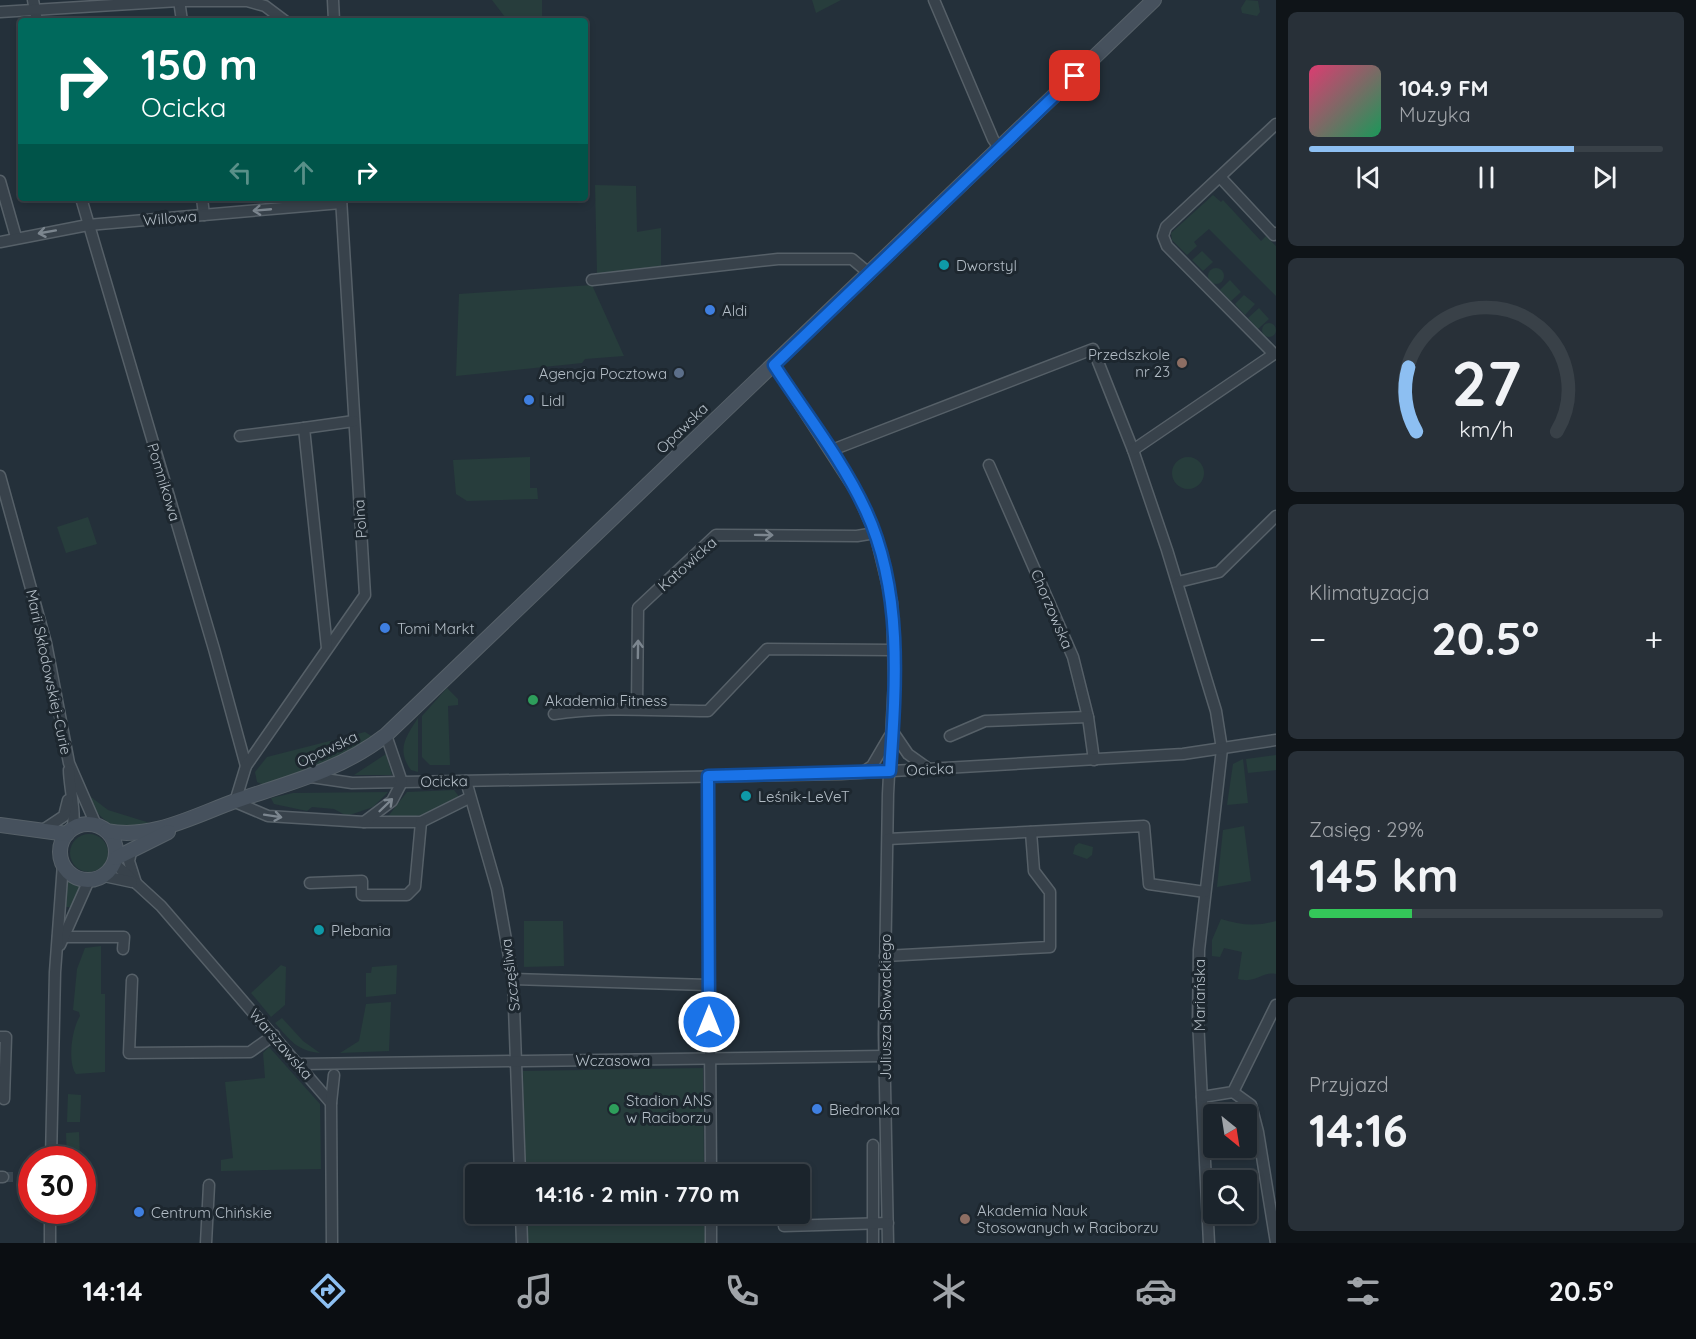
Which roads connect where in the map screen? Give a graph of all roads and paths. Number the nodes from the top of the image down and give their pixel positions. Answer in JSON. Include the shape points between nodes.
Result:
{"nodes":[{"id":1,"x":333,"y":0,"type":"edge"},
{"id":2,"x":934,"y":0,"type":"edge"},
{"id":3,"x":1154,"y":0,"type":"edge"},
{"id":4,"x":179,"y":1,"type":"edge"},
{"id":5,"x":34,"y":4,"type":"edge"},
{"id":6,"x":0,"y":12,"type":"edge"},
{"id":7,"x":182,"y":18,"type":"edge"},
{"id":8,"x":280,"y":18,"type":"edge"},
{"id":9,"x":334,"y":18,"type":"edge"},
{"id":10,"x":1276,"y":124,"type":"edge"},
{"id":11,"x":999,"y":148,"type":"junction"},
{"id":12,"x":1220,"y":177,"type":"junction"},
{"id":13,"x":0,"y":181,"type":"edge"},
{"id":14,"x":82,"y":201,"type":"edge"},
{"id":15,"x":202,"y":201,"type":"edge"},
{"id":16,"x":341,"y":201,"type":"edge"},
{"id":17,"x":204,"y":215,"type":"junction"},
{"id":18,"x":88,"y":225,"type":"junction"},
{"id":19,"x":1275,"y":234,"type":"edge"},
{"id":20,"x":16,"y":237,"type":"junction"},
{"id":21,"x":0,"y":242,"type":"edge"},
{"id":22,"x":870,"y":274,"type":"junction"},
{"id":23,"x":592,"y":280,"type":"dead end"},
{"id":24,"x":774,"y":365,"type":"junction"},
{"id":25,"x":354,"y":421,"type":"junction"},
{"id":26,"x":304,"y":428,"type":"junction"},
{"id":27,"x":240,"y":436,"type":"dead end"},
{"id":28,"x":832,"y":450,"type":"junction"},
{"id":29,"x":1133,"y":450,"type":"junction"},
{"id":30,"x":989,"y":465,"type":"dead end"},
{"id":31,"x":0,"y":476,"type":"edge"},
{"id":32,"x":1276,"y":516,"type":"edge"},
{"id":33,"x":1272,"y":529,"type":"edge"},
{"id":34,"x":875,"y":532,"type":"junction"},
{"id":35,"x":1178,"y":582,"type":"junction"},
{"id":36,"x":327,"y":648,"type":"junction"},
{"id":37,"x":893,"y":650,"type":"junction"},
{"id":38,"x":637,"y":707,"type":"junction"},
{"id":39,"x":554,"y":714,"type":"dead end"},
{"id":40,"x":1088,"y":717,"type":"junction"},
{"id":41,"x":892,"y":731,"type":"junction"},
{"id":42,"x":386,"y":735,"type":"junction"},
{"id":43,"x":950,"y":736,"type":"dead end"},
{"id":44,"x":1276,"y":740,"type":"edge"},
{"id":45,"x":1222,"y":749,"type":"junction"},
{"id":46,"x":1094,"y":760,"type":"junction"},
{"id":47,"x":69,"y":764,"type":"junction"},
{"id":48,"x":246,"y":766,"type":"junction"},
{"id":49,"x":930,"y":769,"type":"junction"},
{"id":50,"x":890,"y":771,"type":"junction"},
{"id":51,"x":860,"y":773,"type":"junction"},
{"id":52,"x":708,"y":776,"type":"junction"},
{"id":53,"x":311,"y":777,"type":"junction"},
{"id":54,"x":402,"y":782,"type":"junction"},
{"id":55,"x":466,"y":782,"type":"junction"},
{"id":56,"x":69,"y":791,"type":"junction"},
{"id":57,"x":470,"y":798,"type":"junction"},
{"id":58,"x":235,"y":802,"type":"junction"},
{"id":59,"x":193,"y":818,"type":"junction"},
{"id":60,"x":364,"y":822,"type":"junction"},
{"id":61,"x":421,"y":822,"type":"junction"},
{"id":62,"x":0,"y":825,"type":"edge"},
{"id":63,"x":101,"y":828,"type":"junction"},
{"id":64,"x":37,"y":829,"type":"junction"},
{"id":65,"x":69,"y":832,"type":"junction"},
{"id":66,"x":1031,"y":832,"type":"junction"},
{"id":67,"x":888,"y":840,"type":"junction"},
{"id":68,"x":131,"y":852,"type":"junction"},
{"id":69,"x":62,"y":857,"type":"junction"},
{"id":70,"x":115,"y":861,"type":"junction"},
{"id":71,"x":104,"y":876,"type":"junction"},
{"id":72,"x":89,"y":880,"type":"junction"},
{"id":73,"x":136,"y":883,"type":"junction"},
{"id":74,"x":310,"y":883,"type":"dead end"},
{"id":75,"x":1205,"y":892,"type":"junction"},
{"id":76,"x":61,"y":937,"type":"junction"},
{"id":77,"x":123,"y":949,"type":"dead end"},
{"id":78,"x":885,"y":956,"type":"junction"},
{"id":79,"x":513,"y":979,"type":"junction"},
{"id":80,"x":132,"y":980,"type":"dead end"},
{"id":81,"x":708,"y":986,"type":"junction"},
{"id":82,"x":1276,"y":1005,"type":"edge"},
{"id":83,"x":274,"y":1035,"type":"junction"},
{"id":84,"x":0,"y":1037,"type":"edge"},
{"id":85,"x":884,"y":1056,"type":"junction"},
{"id":86,"x":709,"y":1059,"type":"junction"},
{"id":87,"x":518,"y":1060,"type":"junction"},
{"id":88,"x":299,"y":1064,"type":"junction"},
{"id":89,"x":326,"y":1064,"type":"junction"},
{"id":90,"x":342,"y":1064,"type":"junction"},
{"id":91,"x":334,"y":1075,"type":"junction"},
{"id":92,"x":311,"y":1078,"type":"junction"},
{"id":93,"x":319,"y":1088,"type":"junction"},
{"id":94,"x":1233,"y":1092,"type":"junction"},
{"id":95,"x":1202,"y":1097,"type":"junction"},
{"id":96,"x":4,"y":1099,"type":"dead end"},
{"id":97,"x":331,"y":1102,"type":"junction"},
{"id":98,"x":873,"y":1145,"type":"dead end"},
{"id":99,"x":51,"y":1146,"type":"edge"},
{"id":100,"x":520,"y":1164,"type":"edge"},
{"id":101,"x":711,"y":1164,"type":"edge"},
{"id":102,"x":209,"y":1185,"type":"dead end"},
{"id":103,"x":888,"y":1223,"type":"junction"},
{"id":104,"x":50,"y":1224,"type":"edge"},
{"id":105,"x":521,"y":1224,"type":"edge"},
{"id":106,"x":711,"y":1224,"type":"edge"},
{"id":107,"x":873,"y":1224,"type":"junction"},
{"id":108,"x":784,"y":1226,"type":"dead end"},
{"id":109,"x":50,"y":1243,"type":"edge"},
{"id":110,"x":206,"y":1243,"type":"edge"},
{"id":111,"x":332,"y":1243,"type":"edge"},
{"id":112,"x":522,"y":1243,"type":"edge"},
{"id":113,"x":711,"y":1243,"type":"edge"},
{"id":114,"x":873,"y":1243,"type":"edge"},
{"id":115,"x":888,"y":1243,"type":"edge"},
{"id":116,"x":1209,"y":1243,"type":"edge"},
{"id":117,"x":1275,"y":1243,"type":"edge"}],
"edges":[{"from":1,"to":9,"type":"street"},
{"from":2,"to":11,"type":"street"},
{"from":3,"to":11,"type":"main road","name":"Opawska"},
{"from":4,"to":5,"type":"street"},
{"from":4,"to":7,"type":"street"},
{"from":4,"to":8,"type":"street","via":[[256,2]]},
{"from":5,"to":6,"type":"street"},
{"from":10,"to":12,"type":"street"},
{"from":11,"to":22,"type":"main road","name":"Opawska"},
{"from":12,"to":19,"type":"street"},
{"from":12,"to":29,"type":"street","via":[[1166,227],[1163,240],[1274,354]]},
{"from":13,"to":20,"type":"street"},
{"from":14,"to":18,"type":"street","name":"Pomnikowa"},
{"from":15,"to":17,"type":"street"},
{"from":16,"to":17,"type":"street","name":"Willowa","one_way":true},
{"from":16,"to":25,"type":"street","name":"Polna"},
{"from":17,"to":18,"type":"street","name":"Willowa"},
{"from":18,"to":20,"type":"street","name":"Willowa","one_way":true},
{"from":18,"to":48,"type":"street","name":"Pomnikowa"},
{"from":20,"to":21,"type":"street","name":"Willowa"},
{"from":22,"to":23,"type":"street","via":[[852,259],[778,259]]},
{"from":22,"to":24,"type":"main road","name":"Opawska"},
{"from":24,"to":28,"type":"street"},
{"from":24,"to":42,"type":"main road","name":"Opawska"},
{"from":25,"to":26,"type":"street"},
{"from":25,"to":36,"type":"street","name":"Polna","via":[[365,595]]},
{"from":26,"to":27,"type":"street"},
{"from":26,"to":36,"type":"street"},
{"from":28,"to":29,"type":"street","name":"Mariańska","via":[[1092,349]]},
{"from":28,"to":34,"type":"street","via":[[858,493]]},
{"from":29,"to":35,"type":"street","name":"Mariańska"},
{"from":30,"to":40,"type":"street","name":"Chorzowska","via":[[1073,657]]},
{"from":31,"to":47,"type":"street","name":"Marii Skłodowskiej-Curie","via":[[46,643]]},
{"from":32,"to":33,"type":"street"},
{"from":33,"to":35,"type":"street","via":[[1219,572]]},
{"from":34,"to":37,"type":"street","via":[[892,603]]},
{"from":38,"to":34,"type":"street","name":"Katowicka","one_way":true,"via":[[639,608],[716,535],[857,536]]},
{"from":35,"to":45,"type":"street","name":"Mariańska","via":[[1218,719]]},
{"from":36,"to":48,"type":"street","name":"Polna"},
{"from":37,"to":38,"type":"street","via":[[767,649],[708,711],[653,711]]},
{"from":37,"to":41,"type":"street"},
{"from":38,"to":39,"type":"street"},
{"from":40,"to":43,"type":"street","via":[[985,721]]},
{"from":40,"to":46,"type":"street","name":"Chorzowska"},
{"from":41,"to":49,"type":"street","via":[[908,754]]},
{"from":41,"to":50,"type":"street"},
{"from":41,"to":51,"type":"street","via":[[872,766]]},
{"from":42,"to":53,"type":"main road","name":"Opawska","via":[[351,760]]},
{"from":42,"to":54,"type":"street","name":"Ocicka"},
{"from":44,"to":45,"type":"street","name":"Ocicka"},
{"from":45,"to":46,"type":"street","name":"Ocicka"},
{"from":45,"to":75,"type":"street","name":"Mariańska"},
{"from":46,"to":49,"type":"street","name":"Ocicka"},
{"from":47,"to":56,"type":"street","name":"Marii Skłodowskiej-Curie"},
{"from":47,"to":63,"type":"street","name":"Marii Skłodowskiej-Curie"},
{"from":48,"to":58,"type":"street","name":"Polna"},
{"from":49,"to":50,"type":"street","name":"Ocicka"},
{"from":50,"to":51,"type":"street","name":"Ocicka"},
{"from":50,"to":67,"type":"street","name":"Juliusza Słowackiego"},
{"from":51,"to":52,"type":"street","name":"Ocicka"},
{"from":52,"to":55,"type":"street","name":"Ocicka"},
{"from":52,"to":81,"type":"street"},
{"from":53,"to":54,"type":"street","name":"Ocicka","via":[[352,783]]},
{"from":53,"to":58,"type":"main road","name":"Opawska"},
{"from":54,"to":55,"type":"street","name":"Ocicka"},
{"from":60,"to":54,"type":"street","name":"Ocicka","one_way":true,"via":[[392,801]]},
{"from":55,"to":57,"type":"street","name":"Szczęśliwa"},
{"from":56,"to":64,"type":"street","name":"Marii Skłodowskiej-Curie","via":[[64,816]]},
{"from":56,"to":65,"type":"street","name":"Marii Skłodowskiej-Curie","via":[[75,820]]},
{"from":57,"to":61,"type":"street","name":"Ocicka"},
{"from":57,"to":79,"type":"street","name":"Szczęśliwa","via":[[497,889]]},
{"from":58,"to":59,"type":"main road","name":"Opawska"},
{"from":58,"to":60,"type":"street","name":"Ocicka","one_way":true,"via":[[268,816]]},
{"from":59,"to":63,"type":"main road","name":"Opawska","via":[[133,835]]},
{"from":59,"to":68,"type":"main road","name":"Opawska"},
{"from":60,"to":61,"type":"street","name":"Ocicka"},
{"from":61,"to":74,"type":"street","via":[[415,887],[407,895],[362,895],[362,882]]},
{"from":62,"to":64,"type":"main road"},
{"from":63,"to":65,"type":"main road","via":[[82,825]]},
{"from":63,"to":70,"type":"main road","via":[[115,843]]},
{"from":64,"to":65,"type":"main road"},
{"from":64,"to":69,"type":"main road"},
{"from":65,"to":69,"type":"main road"},
{"from":66,"to":67,"type":"street"},
{"from":66,"to":75,"type":"street","via":[[1144,826],[1149,884]]},
{"from":66,"to":78,"type":"street","via":[[1034,871],[1050,892],[1050,947]]},
{"from":67,"to":78,"type":"street","name":"Juliusza Słowackiego"},
{"from":68,"to":70,"type":"main road","name":"Opawska"},
{"from":68,"to":73,"type":"street","via":[[129,861]]},
{"from":69,"to":72,"type":"main road","via":[[74,876]]},
{"from":69,"to":76,"type":"street"},
{"from":70,"to":71,"type":"main road"},
{"from":70,"to":73,"type":"street","name":"Warszawska"},
{"from":71,"to":72,"type":"main road"},
{"from":71,"to":73,"type":"street"},
{"from":72,"to":76,"type":"street"},
{"from":73,"to":83,"type":"street","name":"Warszawska","via":[[161,906]]},
{"from":75,"to":95,"type":"street","name":"Mariańska","via":[[1198,994]]},
{"from":76,"to":77,"type":"street","via":[[123,937]]},
{"from":76,"to":99,"type":"street","via":[[57,954]]},
{"from":78,"to":85,"type":"street","name":"Juliusza Słowackiego"},
{"from":79,"to":81,"type":"street"},
{"from":79,"to":87,"type":"street","name":"Szczęśliwa"},
{"from":80,"to":83,"type":"street","via":[[129,1053],[250,1052]]},
{"from":81,"to":86,"type":"street"},
{"from":82,"to":94,"type":"street"},
{"from":83,"to":88,"type":"street","name":"Warszawska"},
{"from":84,"to":96,"type":"street","via":[[6,1037]]},
{"from":85,"to":86,"type":"street","name":"Wczasowa"},
{"from":85,"to":103,"type":"street","name":"Juliusza Słowackiego"},
{"from":86,"to":87,"type":"street","name":"Wczasowa"},
{"from":86,"to":101,"type":"street"},
{"from":87,"to":90,"type":"street","name":"Wczasowa"},
{"from":87,"to":100,"type":"street","name":"Szczęśliwa"},
{"from":88,"to":89,"type":"street","name":"Wczasowa"},
{"from":88,"to":92,"type":"street","name":"Warszawska"},
{"from":89,"to":90,"type":"street","name":"Wczasowa"},
{"from":89,"to":92,"type":"street"},
{"from":90,"to":91,"type":"street"},
{"from":91,"to":93,"type":"street"},
{"from":91,"to":97,"type":"street"},
{"from":92,"to":93,"type":"street","name":"Warszawska"},
{"from":93,"to":97,"type":"street","name":"Warszawska"},
{"from":94,"to":95,"type":"street"},
{"from":94,"to":117,"type":"street","via":[[1251,1105]]},
{"from":95,"to":116,"type":"street","name":"Mariańska"},
{"from":97,"to":111,"type":"street"},
{"from":98,"to":107,"type":"street"},
{"from":102,"to":110,"type":"street"},
{"from":103,"to":107,"type":"street"},
{"from":103,"to":115,"type":"street","name":"Juliusza Słowackiego"},
{"from":104,"to":109,"type":"street"},
{"from":105,"to":112,"type":"street"},
{"from":106,"to":113,"type":"street"},
{"from":107,"to":108,"type":"street"},
{"from":107,"to":114,"type":"street"}]}
